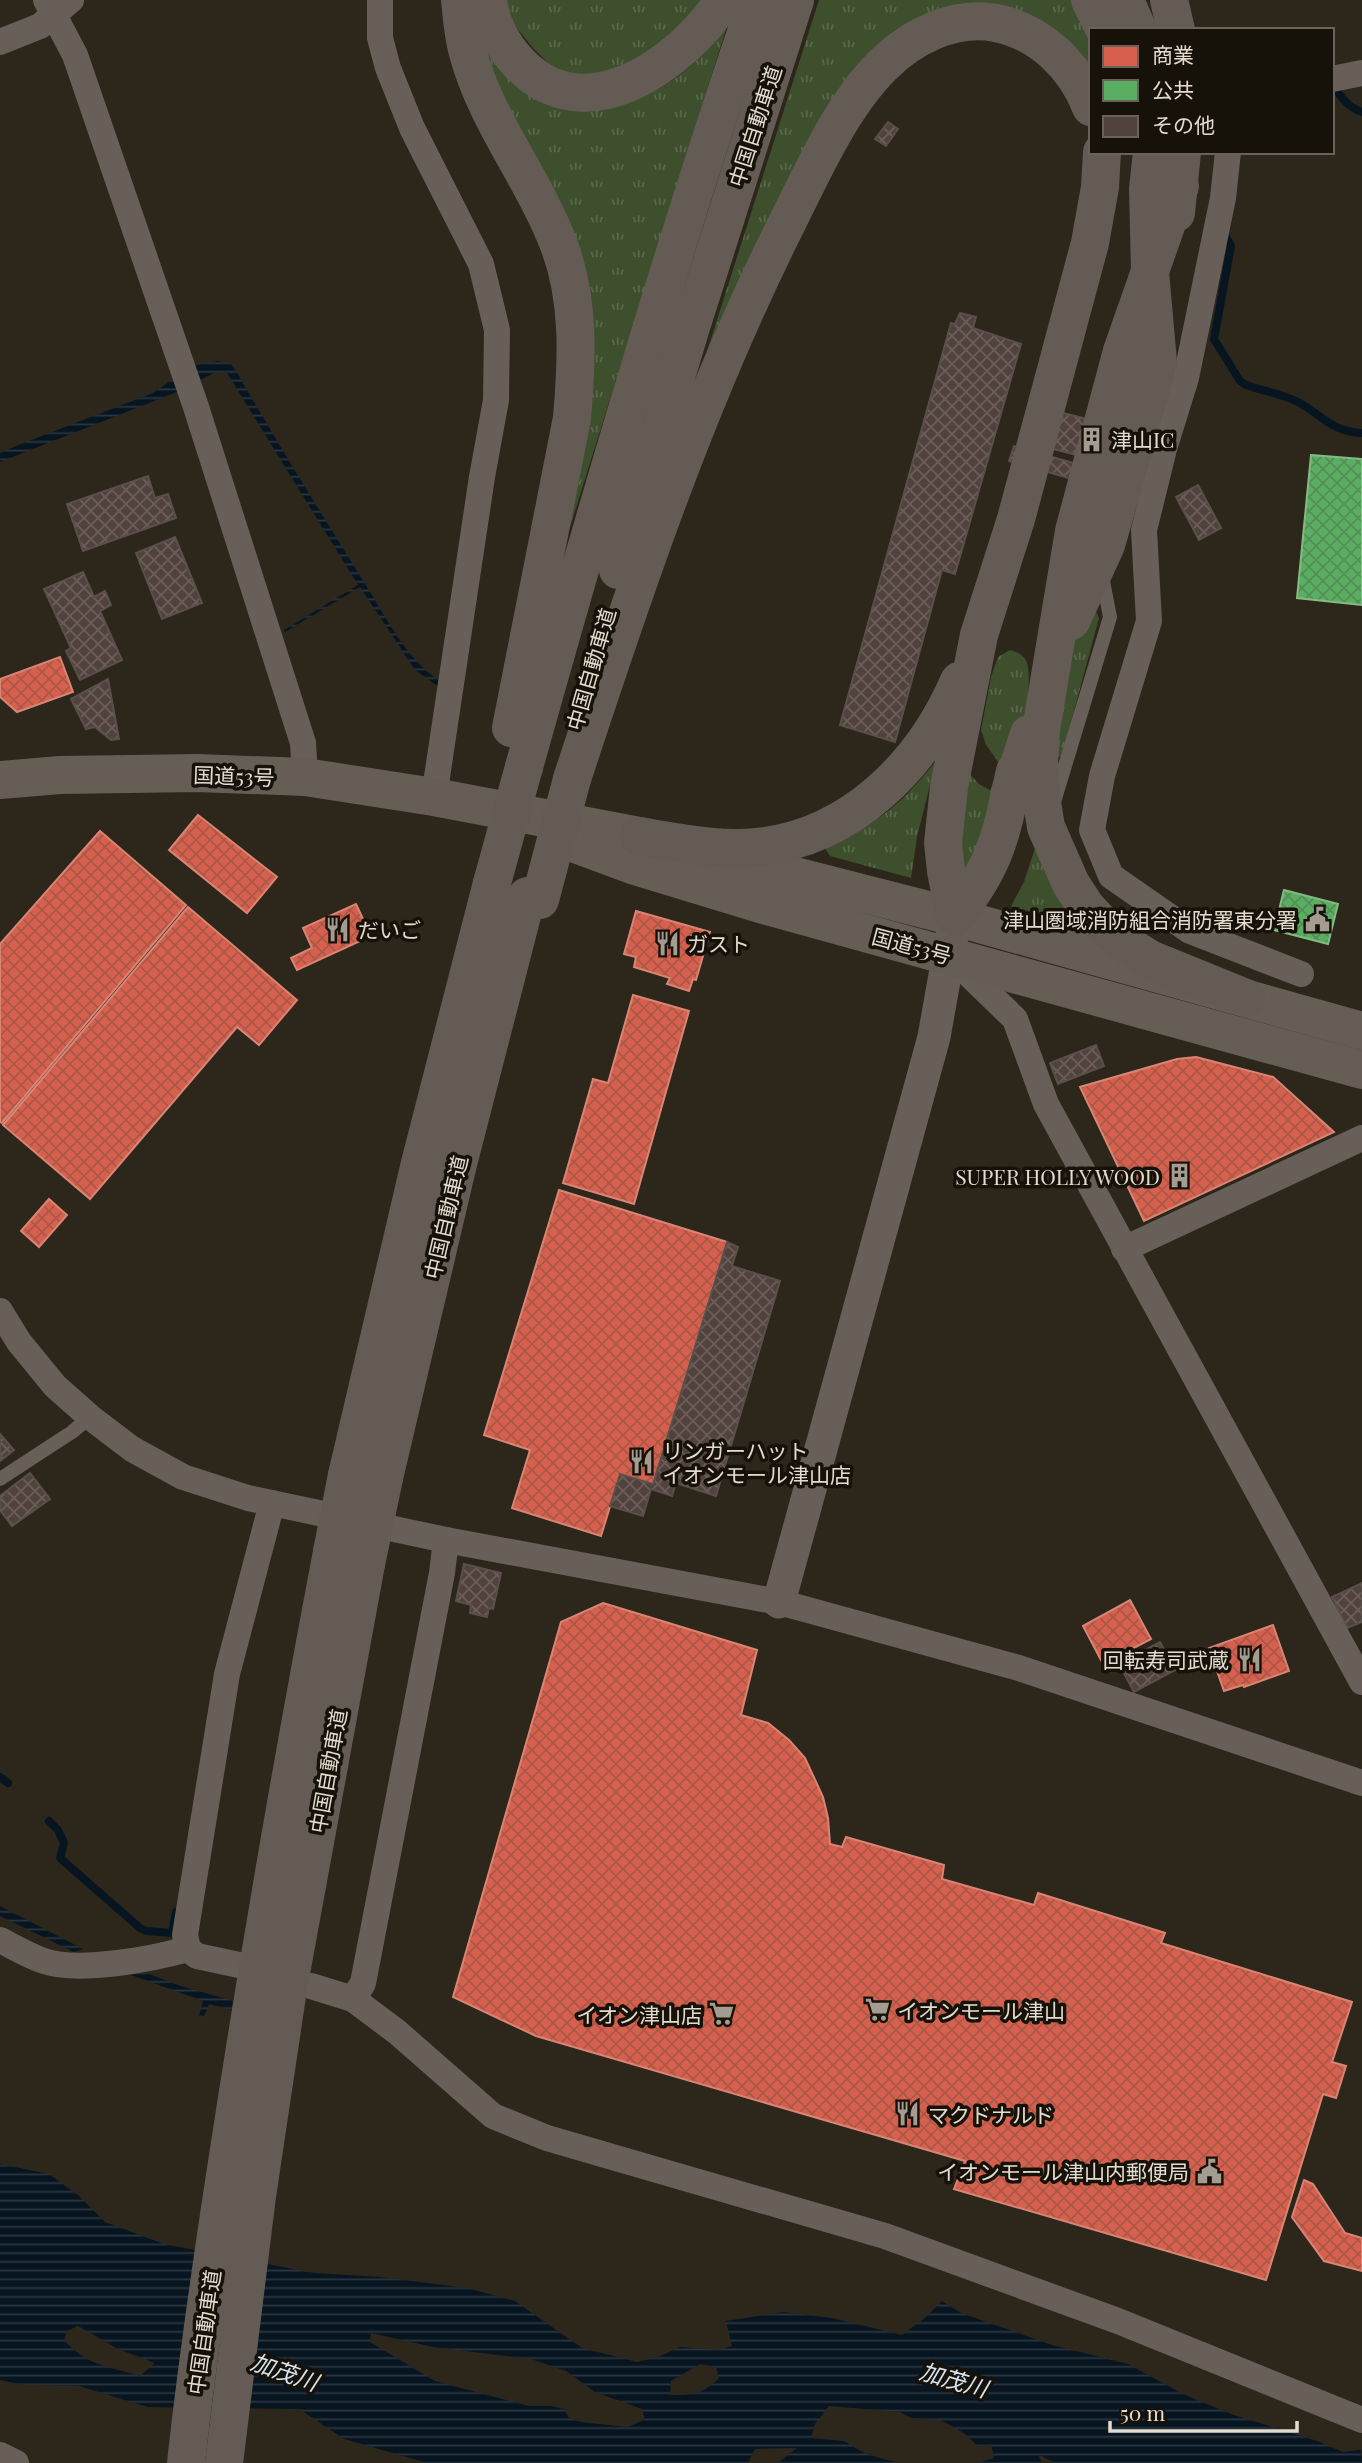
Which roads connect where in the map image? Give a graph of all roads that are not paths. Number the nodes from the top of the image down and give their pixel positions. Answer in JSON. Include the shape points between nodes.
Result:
{"nodes":[{"id":1,"x":380,"y":0,"type":"edge"},
{"id":2,"x":460,"y":0,"type":"edge"},
{"id":3,"x":488,"y":0,"type":"edge"},
{"id":4,"x":724,"y":0,"type":"edge"},
{"id":5,"x":757,"y":0,"type":"edge"},
{"id":6,"x":795,"y":0,"type":"edge"},
{"id":7,"x":1090,"y":0,"type":"edge"},
{"id":8,"x":1125,"y":0,"type":"edge"},
{"id":9,"x":1169,"y":0,"type":"edge"},
{"id":10,"x":57,"y":5,"type":"edge"},
{"id":11,"x":1104,"y":28,"type":"edge"},
{"id":12,"x":1137,"y":28,"type":"edge"},
{"id":13,"x":1176,"y":28,"type":"edge"},
{"id":14,"x":0,"y":42,"type":"edge"},
{"id":15,"x":1362,"y":73,"type":"edge"},
{"id":16,"x":1334,"y":79,"type":"edge"},
{"id":17,"x":1089,"y":103,"type":"edge"},
{"id":18,"x":1228,"y":154,"type":"edge"},
{"id":19,"x":1144,"y":164,"type":"edge"},
{"id":20,"x":1090,"y":243,"type":"junction"},
{"id":21,"x":1150,"y":272,"type":"junction"},
{"id":22,"x":1093,"y":345,"type":"junction"},
{"id":23,"x":1158,"y":362,"type":"junction"},
{"id":24,"x":1070,"y":541,"type":"junction"},
{"id":25,"x":979,"y":635,"type":"junction"},
{"id":26,"x":1052,"y":663,"type":"junction"},
{"id":27,"x":960,"y":736,"type":"junction"},
{"id":28,"x":540,"y":772,"type":"junction"},
{"id":29,"x":305,"y":777,"type":"junction"},
{"id":30,"x":0,"y":780,"type":"edge"},
{"id":31,"x":1009,"y":795,"type":"junction"},
{"id":32,"x":450,"y":800,"type":"junction"},
{"id":33,"x":1046,"y":827,"type":"junction"},
{"id":34,"x":639,"y":836,"type":"junction"},
{"id":35,"x":956,"y":917,"type":"junction"},
{"id":36,"x":949,"y":955,"type":"junction"},
{"id":37,"x":1301,"y":974,"type":"dead end"},
{"id":38,"x":1246,"y":998,"type":"junction"},
{"id":39,"x":1362,"y":1031,"type":"edge"},
{"id":40,"x":1362,"y":1070,"type":"edge"},
{"id":41,"x":1362,"y":1138,"type":"edge"},
{"id":42,"x":1124,"y":1249,"type":"junction"},
{"id":43,"x":0,"y":1311,"type":"edge"},
{"id":44,"x":90,"y":1417,"type":"junction"},
{"id":45,"x":365,"y":1476,"type":"junction"},
{"id":46,"x":0,"y":1479,"type":"edge"},
{"id":47,"x":272,"y":1503,"type":"junction"},
{"id":48,"x":446,"y":1540,"type":"junction"},
{"id":49,"x":779,"y":1602,"type":"junction"},
{"id":50,"x":1362,"y":1682,"type":"edge"},
{"id":51,"x":1362,"y":1783,"type":"edge"},
{"id":52,"x":0,"y":1940,"type":"edge"},
{"id":53,"x":188,"y":1949,"type":"junction"},
{"id":54,"x":273,"y":1979,"type":"junction"},
{"id":55,"x":353,"y":1999,"type":"junction"},
{"id":56,"x":1362,"y":2420,"type":"edge"},
{"id":57,"x":0,"y":2455,"type":"edge"},
{"id":58,"x":16,"y":2463,"type":"edge"},
{"id":59,"x":186,"y":2463,"type":"edge"},
{"id":60,"x":224,"y":2463,"type":"edge"}],
"edges":[{"from":1,"to":32,"type":"street","via":[[380,38],[388,68],[412,128],[481,264],[497,330],[496,400],[480,489]]},
{"from":2,"to":28,"type":"highway","via":[[474,72],[559,246],[576,325]]},
{"from":3,"to":4,"type":"highway","via":[[497,31],[526,71],[547,85],[593,93],[643,77],[668,61],[690,43]]},
{"from":5,"to":28,"type":"highway","name":"中国自動車道","via":[[585,549]]},
{"from":6,"to":28,"type":"highway","name":"中国自動車道","via":[[622,555]]},
{"from":7,"to":11,"type":"highway"},
{"from":8,"to":12,"type":"highway"},
{"from":9,"to":13,"type":"highway"},
{"from":10,"to":14,"type":"street","via":[[40,26]]},
{"from":10,"to":29,"type":"street","via":[[195,407],[303,743]]},
{"from":15,"to":16,"type":"street"},
{"from":17,"to":28,"type":"highway","via":[[1071,69],[1052,50],[1007,25],[982,21],[930,32],[905,46],[862,89],[808,179],[753,291],[662,517],[616,646]]},
{"from":18,"to":37,"type":"street","via":[[1186,378],[1144,530],[1149,621],[1102,776],[1092,830],[1111,876],[1190,931]]},
{"from":19,"to":20,"type":"highway","via":[[1100,187]]},
{"from":19,"to":21,"type":"highway"},
{"from":19,"to":22,"type":"highway"},
{"from":19,"to":23,"type":"highway"},
{"from":20,"to":22,"type":"highway"},
{"from":20,"to":25,"type":"highway","via":[[1020,506]]},
{"from":21,"to":22,"type":"highway"},
{"from":21,"to":23,"type":"highway"},
{"from":21,"to":24,"type":"highway","via":[[1139,356]]},
{"from":21,"to":26,"type":"highway","via":[[1122,351],[1074,531]]},
{"from":22,"to":24,"type":"highway"},
{"from":23,"to":24,"type":"highway","via":[[1107,545]]},
{"from":24,"to":25,"type":"highway"},
{"from":24,"to":26,"type":"highway"},
{"from":24,"to":26,"type":"highway"},
{"from":24,"to":27,"type":"highway","via":[[1000,613]]},
{"from":24,"to":31,"type":"highway"},
{"from":24,"to":33,"type":"lane","via":[[1110,617]]},
{"from":25,"to":27,"type":"highway"},
{"from":25,"to":34,"type":"highway","via":[[956,689],[918,753],[869,802],[844,817],[785,842],[755,847]]},
{"from":26,"to":31,"type":"highway"},
{"from":26,"to":33,"type":"highway","via":[[1039,766]]},
{"from":27,"to":35,"type":"highway","via":[[943,843]]},
{"from":28,"to":45,"type":"highway","name":"中国自動車道","via":[[533,898]]},
{"from":28,"to":45,"type":"highway","name":"中国自動車道","bridge":true,"via":[[485,881],[420,1163]]},
{"from":29,"to":30,"type":"highway","name":"国道53号","via":[[197,773]]},
{"from":29,"to":32,"type":"highway","name":"国道53号"},
{"from":31,"to":35,"type":"highway","via":[[991,859]]},
{"from":32,"to":34,"type":"highway","name":"国道53号"},
{"from":32,"to":36,"type":"highway","name":"国道53号","via":[[632,865]]},
{"from":33,"to":38,"type":"highway","via":[[1070,884],[1086,907],[1123,942],[1150,959]]},
{"from":34,"to":35,"type":"highway","name":"国道53号"},
{"from":35,"to":36,"type":"street"},
{"from":35,"to":38,"type":"highway","name":"国道53号"},
{"from":36,"to":40,"type":"highway","name":"国道53号"},
{"from":36,"to":42,"type":"street","via":[[1015,1019],[1046,1104]]},
{"from":36,"to":49,"type":"street","via":[[934,1037]]},
{"from":38,"to":39,"type":"highway","name":"国道53号"},
{"from":41,"to":42,"type":"street"},
{"from":42,"to":50,"type":"street"},
{"from":43,"to":44,"type":"street","via":[[55,1386]]},
{"from":44,"to":46,"type":"lane"},
{"from":44,"to":47,"type":"street","via":[[132,1449],[183,1477]]},
{"from":45,"to":54,"type":"highway","name":"中国自動車道","bridge":true,"via":[[349,1558],[292,1763]]},
{"from":47,"to":48,"type":"street"},
{"from":47,"to":53,"type":"street","via":[[227,1674],[185,1935]]},
{"from":48,"to":49,"type":"street"},
{"from":48,"to":55,"type":"street","via":[[363,1983]]},
{"from":49,"to":51,"type":"street","via":[[1018,1668]]},
{"from":52,"to":53,"type":"street","via":[[46,1962],[79,1965],[157,1958]]},
{"from":53,"to":54,"type":"street","via":[[197,1956]]},
{"from":54,"to":55,"type":"street"},
{"from":54,"to":59,"type":"highway","name":"中国自動車道","via":[[194,2392]]},
{"from":54,"to":60,"type":"highway","name":"中国自動車道","via":[[257,2196]]},
{"from":55,"to":56,"type":"street","via":[[493,2116],[548,2138],[885,2236],[1118,2321]]},
{"from":57,"to":58,"type":"street"}]}
